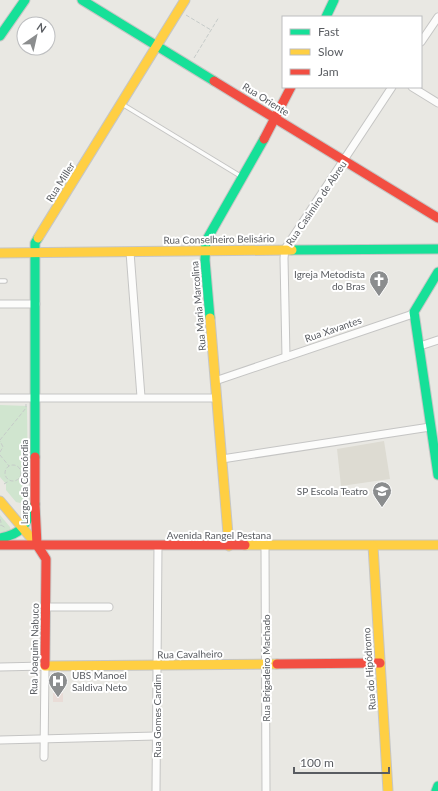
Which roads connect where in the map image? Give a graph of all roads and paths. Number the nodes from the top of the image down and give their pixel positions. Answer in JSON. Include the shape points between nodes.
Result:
{"nodes":[{"id":1,"x":25,"y":0,"type":"edge"},
{"id":2,"x":82,"y":0,"type":"edge"},
{"id":3,"x":185,"y":0,"type":"edge"},
{"id":4,"x":334,"y":0,"type":"edge"},
{"id":5,"x":182,"y":12,"type":"dead end"},
{"id":6,"x":326,"y":16,"type":"edge"},
{"id":7,"x":219,"y":17,"type":"dead end"},
{"id":8,"x":438,"y":17,"type":"edge"},
{"id":9,"x":211,"y":30,"type":"junction"},
{"id":10,"x":0,"y":36,"type":"edge"},
{"id":11,"x":422,"y":41,"type":"edge"},
{"id":12,"x":157,"y":45,"type":"junction"},
{"id":13,"x":194,"y":59,"type":"dead end"},
{"id":14,"x":291,"y":88,"type":"edge"},
{"id":15,"x":391,"y":88,"type":"edge"},
{"id":16,"x":414,"y":88,"type":"edge"},
{"id":17,"x":438,"y":103,"type":"edge"},
{"id":18,"x":122,"y":104,"type":"junction"},
{"id":19,"x":276,"y":118,"type":"junction"},
{"id":20,"x":344,"y":161,"type":"junction"},
{"id":21,"x":243,"y":178,"type":"junction"},
{"id":22,"x":438,"y":218,"type":"edge"},
{"id":23,"x":285,"y":249,"type":"junction"},
{"id":24,"x":438,"y":249,"type":"edge"},
{"id":25,"x":205,"y":250,"type":"junction"},
{"id":26,"x":130,"y":252,"type":"junction"},
{"id":27,"x":0,"y":253,"type":"edge"},
{"id":28,"x":36,"y":253,"type":"junction"},
{"id":29,"x":438,"y":272,"type":"edge"},
{"id":30,"x":0,"y":280,"type":"edge"},
{"id":31,"x":5,"y":280,"type":"dead end"},
{"id":32,"x":0,"y":304,"type":"edge"},
{"id":33,"x":36,"y":304,"type":"junction"},
{"id":34,"x":414,"y":312,"type":"junction"},
{"id":35,"x":438,"y":340,"type":"edge"},
{"id":36,"x":420,"y":346,"type":"junction"},
{"id":37,"x":286,"y":357,"type":"junction"},
{"id":38,"x":215,"y":381,"type":"junction"},
{"id":39,"x":0,"y":398,"type":"edge"},
{"id":40,"x":35,"y":398,"type":"junction"},
{"id":41,"x":141,"y":398,"type":"junction"},
{"id":42,"x":216,"y":398,"type":"junction"},
{"id":43,"x":26,"y":403,"type":"dead end"},
{"id":44,"x":430,"y":427,"type":"junction"},
{"id":45,"x":0,"y":440,"type":"edge"},
{"id":46,"x":0,"y":452,"type":"edge"},
{"id":47,"x":0,"y":455,"type":"edge"},
{"id":48,"x":222,"y":460,"type":"junction"},
{"id":49,"x":9,"y":466,"type":"junction"},
{"id":50,"x":21,"y":475,"type":"junction"},
{"id":51,"x":26,"y":475,"type":"dead end"},
{"id":52,"x":438,"y":475,"type":"edge"},
{"id":53,"x":10,"y":481,"type":"junction"},
{"id":54,"x":4,"y":484,"type":"dead end"},
{"id":55,"x":0,"y":501,"type":"edge"},
{"id":56,"x":35,"y":504,"type":"junction"},
{"id":57,"x":0,"y":519,"type":"edge"},
{"id":58,"x":0,"y":526,"type":"edge"},
{"id":59,"x":22,"y":527,"type":"junction"},
{"id":60,"x":0,"y":538,"type":"edge"},
{"id":61,"x":0,"y":545,"type":"edge"},
{"id":62,"x":37,"y":545,"type":"junction"},
{"id":63,"x":158,"y":545,"type":"junction"},
{"id":64,"x":438,"y":545,"type":"edge"},
{"id":65,"x":228,"y":546,"type":"junction"},
{"id":66,"x":265,"y":546,"type":"junction"},
{"id":67,"x":373,"y":546,"type":"junction"},
{"id":68,"x":46,"y":607,"type":"junction"},
{"id":69,"x":109,"y":607,"type":"dead end"},
{"id":70,"x":380,"y":663,"type":"junction"},
{"id":71,"x":266,"y":664,"type":"junction"},
{"id":72,"x":157,"y":665,"type":"junction"},
{"id":73,"x":45,"y":666,"type":"junction"},
{"id":74,"x":0,"y":667,"type":"edge"},
{"id":75,"x":156,"y":736,"type":"junction"},
{"id":76,"x":0,"y":740,"type":"edge"},
{"id":77,"x":44,"y":740,"type":"junction"},
{"id":78,"x":44,"y":757,"type":"dead end"},
{"id":79,"x":438,"y":786,"type":"edge"},
{"id":80,"x":156,"y":791,"type":"edge"},
{"id":81,"x":266,"y":791,"type":"edge"},
{"id":82,"x":388,"y":791,"type":"edge"},
{"id":83,"x":436,"y":791,"type":"edge"}],
"edges":[{"from":1,"to":10,"type":"street"},
{"from":2,"to":12,"type":"street","name":"Rua Oriente"},
{"from":3,"to":12,"type":"street","name":"Rua Miller"},
{"from":4,"to":6,"type":"street"},
{"from":5,"to":9,"type":"path"},
{"from":7,"to":9,"type":"path"},
{"from":8,"to":11,"type":"street"},
{"from":9,"to":13,"type":"path"},
{"from":12,"to":18,"type":"street","name":"Rua Miller"},
{"from":12,"to":19,"type":"street","name":"Rua Oriente"},
{"from":14,"to":19,"type":"street","name":"Rua Maria Marcolina"},
{"from":15,"to":20,"type":"street","name":"Rua Casimiro de Abreu"},
{"from":16,"to":17,"type":"street"},
{"from":18,"to":21,"type":"lane"},
{"from":18,"to":28,"type":"street","name":"Rua Miller","via":[[36,241]]},
{"from":19,"to":20,"type":"street","name":"Rua Oriente"},
{"from":19,"to":21,"type":"street","name":"Rua Maria Marcolina"},
{"from":20,"to":22,"type":"street","name":"Rua Oriente"},
{"from":20,"to":23,"type":"street","name":"Rua Casimiro de Abreu"},
{"from":21,"to":25,"type":"street","name":"Rua Maria Marcolina","via":[[206,241]]},
{"from":23,"to":24,"type":"street","name":"Rua Conselheiro Belisário"},
{"from":23,"to":25,"type":"street","name":"Rua Conselheiro Belisário"},
{"from":23,"to":37,"type":"street","name":"Rua Casimiro de Abreu"},
{"from":25,"to":26,"type":"street","name":"Rua Conselheiro Belisário"},
{"from":25,"to":38,"type":"street","name":"Rua Maria Marcolina"},
{"from":26,"to":28,"type":"street","name":"Rua Conselheiro Belisário"},
{"from":26,"to":41,"type":"street"},
{"from":27,"to":28,"type":"street","name":"Rua Conselheiro Belisário"},
{"from":28,"to":33,"type":"street","name":"Rua Miller"},
{"from":29,"to":34,"type":"street"},
{"from":30,"to":31,"type":"lane"},
{"from":32,"to":33,"type":"street"},
{"from":33,"to":40,"type":"street","name":"Rua Miller"},
{"from":34,"to":36,"type":"street"},
{"from":34,"to":37,"type":"street","name":"Rua Xavantes"},
{"from":35,"to":36,"type":"street"},
{"from":36,"to":44,"type":"street"},
{"from":37,"to":38,"type":"street","name":"Rua Xavantes"},
{"from":38,"to":42,"type":"street","name":"Rua Maria Marcolina"},
{"from":39,"to":40,"type":"street"},
{"from":40,"to":41,"type":"street"},
{"from":40,"to":56,"type":"street","name":"Largo da Concórdia"},
{"from":41,"to":42,"type":"street"},
{"from":42,"to":48,"type":"street","name":"Rua Maria Marcolina"},
{"from":43,"to":45,"type":"path","via":[[26,408]]},
{"from":44,"to":48,"type":"street"},
{"from":44,"to":52,"type":"street"},
{"from":45,"to":46,"type":"path"},
{"from":47,"to":49,"type":"path"},
{"from":48,"to":65,"type":"street","name":"Rua Maria Marcolina"},
{"from":49,"to":50,"type":"path","via":[[17,466]]},
{"from":49,"to":53,"type":"path","via":[[5,472]]},
{"from":50,"to":51,"type":"path"},
{"from":50,"to":53,"type":"path","via":[[17,481]]},
{"from":53,"to":54,"type":"path"},
{"from":55,"to":59,"type":"street","name":"Largo da Concórdia"},
{"from":56,"to":59,"type":"street"},
{"from":56,"to":62,"type":"street","name":"Largo da Concórdia"},
{"from":57,"to":58,"type":"path"},
{"from":59,"to":60,"type":"street","via":[[14,535]]},
{"from":59,"to":62,"type":"street","name":"Largo da Concórdia"},
{"from":61,"to":62,"type":"street","name":"Avenida Rangel Pestana"},
{"from":62,"to":63,"type":"street","name":"Avenida Rangel Pestana"},
{"from":62,"to":68,"type":"street","name":"Rua Joaquim Nabuco","via":[[46,559]]},
{"from":63,"to":65,"type":"street","name":"Avenida Rangel Pestana"},
{"from":63,"to":72,"type":"street","name":"Rua Gomes Cardim"},
{"from":64,"to":67,"type":"street","name":"Avenida Rangel Pestana"},
{"from":65,"to":66,"type":"street","name":"Avenida Rangel Pestana"},
{"from":66,"to":67,"type":"street","name":"Avenida Rangel Pestana"},
{"from":66,"to":71,"type":"street","name":"Rua Brigadeiro Machado"},
{"from":67,"to":70,"type":"street","name":"Rua do Hipódromo"},
{"from":68,"to":69,"type":"street"},
{"from":68,"to":73,"type":"street","name":"Rua Joaquim Nabuco"},
{"from":70,"to":71,"type":"street","name":"Rua Cavalheiro"},
{"from":70,"to":82,"type":"street","name":"Rua do Hipódromo"},
{"from":71,"to":72,"type":"street","name":"Rua Cavalheiro"},
{"from":71,"to":81,"type":"street","name":"Rua Brigadeiro Machado"},
{"from":72,"to":73,"type":"street","name":"Rua Cavalheiro"},
{"from":72,"to":75,"type":"street","name":"Rua Gomes Cardim"},
{"from":73,"to":74,"type":"street","name":"Rua Cavalheiro"},
{"from":73,"to":77,"type":"street","name":"Rua Joaquim Nabuco"},
{"from":75,"to":77,"type":"street"},
{"from":75,"to":80,"type":"street","name":"Rua Gomes Cardim"},
{"from":76,"to":77,"type":"street"},
{"from":77,"to":78,"type":"street","name":"Rua Joaquim Nabuco"},
{"from":79,"to":83,"type":"street"}]}
